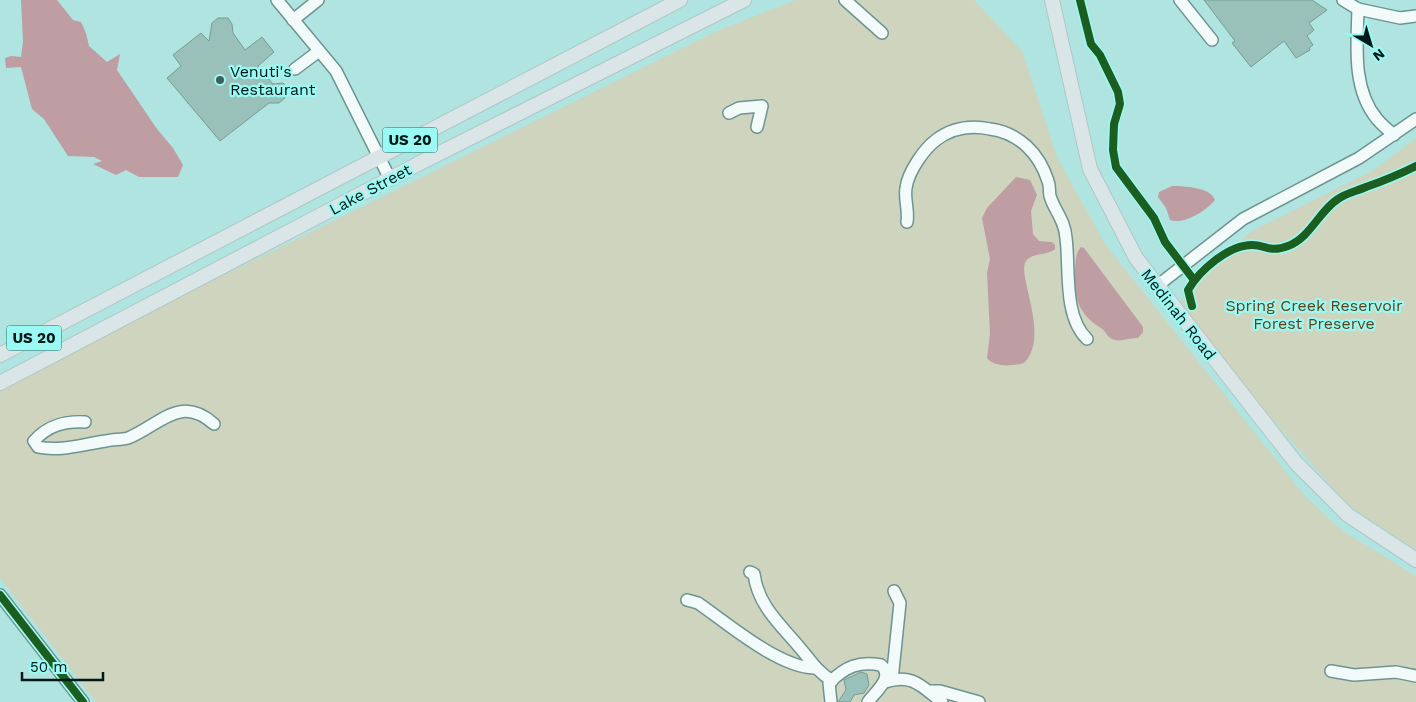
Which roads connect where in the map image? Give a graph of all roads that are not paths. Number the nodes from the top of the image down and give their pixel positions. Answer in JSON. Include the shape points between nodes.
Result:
{"nodes":[{"id":1,"x":277,"y":0,"type":"edge"},
{"id":2,"x":318,"y":0,"type":"edge"},
{"id":3,"x":680,"y":0,"type":"edge"},
{"id":4,"x":744,"y":0,"type":"edge"},
{"id":5,"x":845,"y":0,"type":"edge"},
{"id":6,"x":1052,"y":0,"type":"edge"},
{"id":7,"x":1180,"y":0,"type":"edge"},
{"id":8,"x":1343,"y":0,"type":"edge"},
{"id":9,"x":1357,"y":4,"type":"edge"},
{"id":10,"x":1416,"y":16,"type":"edge"},
{"id":11,"x":294,"y":20,"type":"junction"},
{"id":12,"x":882,"y":33,"type":"dead end"},
{"id":13,"x":1212,"y":40,"type":"dead end"},
{"id":14,"x":319,"y":51,"type":"junction"},
{"id":15,"x":295,"y":69,"type":"dead end"},
{"id":16,"x":729,"y":113,"type":"dead end"},
{"id":17,"x":1416,"y":119,"type":"edge"},
{"id":18,"x":757,"y":128,"type":"dead end"},
{"id":19,"x":1394,"y":135,"type":"junction"},
{"id":20,"x":380,"y":156,"type":"junction"},
{"id":21,"x":390,"y":179,"type":"junction"},
{"id":22,"x":907,"y":222,"type":"dead end"},
{"id":23,"x":1156,"y":286,"type":"junction"},
{"id":24,"x":1087,"y":339,"type":"dead end"},
{"id":25,"x":0,"y":355,"type":"edge"},
{"id":26,"x":0,"y":383,"type":"edge"},
{"id":27,"x":85,"y":422,"type":"dead end"},
{"id":28,"x":214,"y":424,"type":"dead end"},
{"id":29,"x":1416,"y":560,"type":"edge"},
{"id":30,"x":750,"y":572,"type":"dead end"},
{"id":31,"x":894,"y":591,"type":"dead end"},
{"id":32,"x":0,"y":595,"type":"edge"},
{"id":33,"x":687,"y":600,"type":"dead end"},
{"id":34,"x":814,"y":668,"type":"junction"},
{"id":35,"x":1331,"y":671,"type":"dead end"},
{"id":36,"x":1416,"y":676,"type":"edge"},
{"id":37,"x":832,"y":681,"type":"junction"},
{"id":38,"x":888,"y":681,"type":"junction"},
{"id":39,"x":931,"y":691,"type":"junction"},
{"id":40,"x":870,"y":701,"type":"edge"},
{"id":41,"x":83,"y":702,"type":"edge"},
{"id":42,"x":831,"y":702,"type":"edge"},
{"id":43,"x":942,"y":702,"type":"edge"},
{"id":44,"x":979,"y":702,"type":"edge"}],
"edges":[{"from":1,"to":11,"type":"street"},
{"from":2,"to":11,"type":"street"},
{"from":3,"to":20,"type":"main road","name":"Lake Street","number":"US 20"},
{"from":4,"to":21,"type":"main road","name":"Lake Street","number":"US 20"},
{"from":5,"to":12,"type":"street"},
{"from":6,"to":23,"type":"main road","name":"Medinah Road","via":[[1090,169],[1136,258]]},
{"from":7,"to":13,"type":"street"},
{"from":8,"to":9,"type":"street"},
{"from":9,"to":10,"type":"street","via":[[1400,18]]},
{"from":9,"to":19,"type":"street","via":[[1356,54],[1363,93],[1376,118]]},
{"from":11,"to":14,"type":"street"},
{"from":14,"to":15,"type":"street"},
{"from":14,"to":20,"type":"street","via":[[336,71]]},
{"from":16,"to":18,"type":"street","via":[[739,108],[762,106]]},
{"from":17,"to":19,"type":"street"},
{"from":19,"to":23,"type":"street","via":[[1360,158],[1244,218]]},
{"from":20,"to":21,"type":"street"},
{"from":20,"to":25,"type":"main road","name":"Lake Street","number":"US 20","via":[[246,229]]},
{"from":21,"to":26,"type":"main road","name":"Lake Street","number":"US 20"},
{"from":22,"to":24,"type":"street","via":[[906,186],[919,161],[935,141],[957,129],[969,127],[1009,132],[1017,137],[1042,165],[1050,197],[1061,216],[1067,238],[1066,266],[1074,317]]},
{"from":23,"to":29,"type":"main road","name":"Medinah Road","via":[[1303,470],[1348,515]]},
{"from":27,"to":28,"type":"street","via":[[49,427],[34,441],[38,447],[55,449],[126,439],[175,412],[192,410]]},
{"from":30,"to":34,"type":"street","via":[[754,574],[763,603]]},
{"from":31,"to":38,"type":"street","via":[[900,603]]},
{"from":32,"to":41,"type":"street"},
{"from":33,"to":34,"type":"street","via":[[704,608],[756,646]]},
{"from":34,"to":37,"type":"street"},
{"from":35,"to":36,"type":"street","via":[[1354,675],[1396,672]]},
{"from":37,"to":38,"type":"street","via":[[851,666],[868,662],[885,668]]},
{"from":37,"to":42,"type":"street","via":[[829,689]]},
{"from":38,"to":39,"type":"street","via":[[905,678]]},
{"from":38,"to":40,"type":"street"},
{"from":39,"to":43,"type":"street"},
{"from":39,"to":44,"type":"street"}]}
